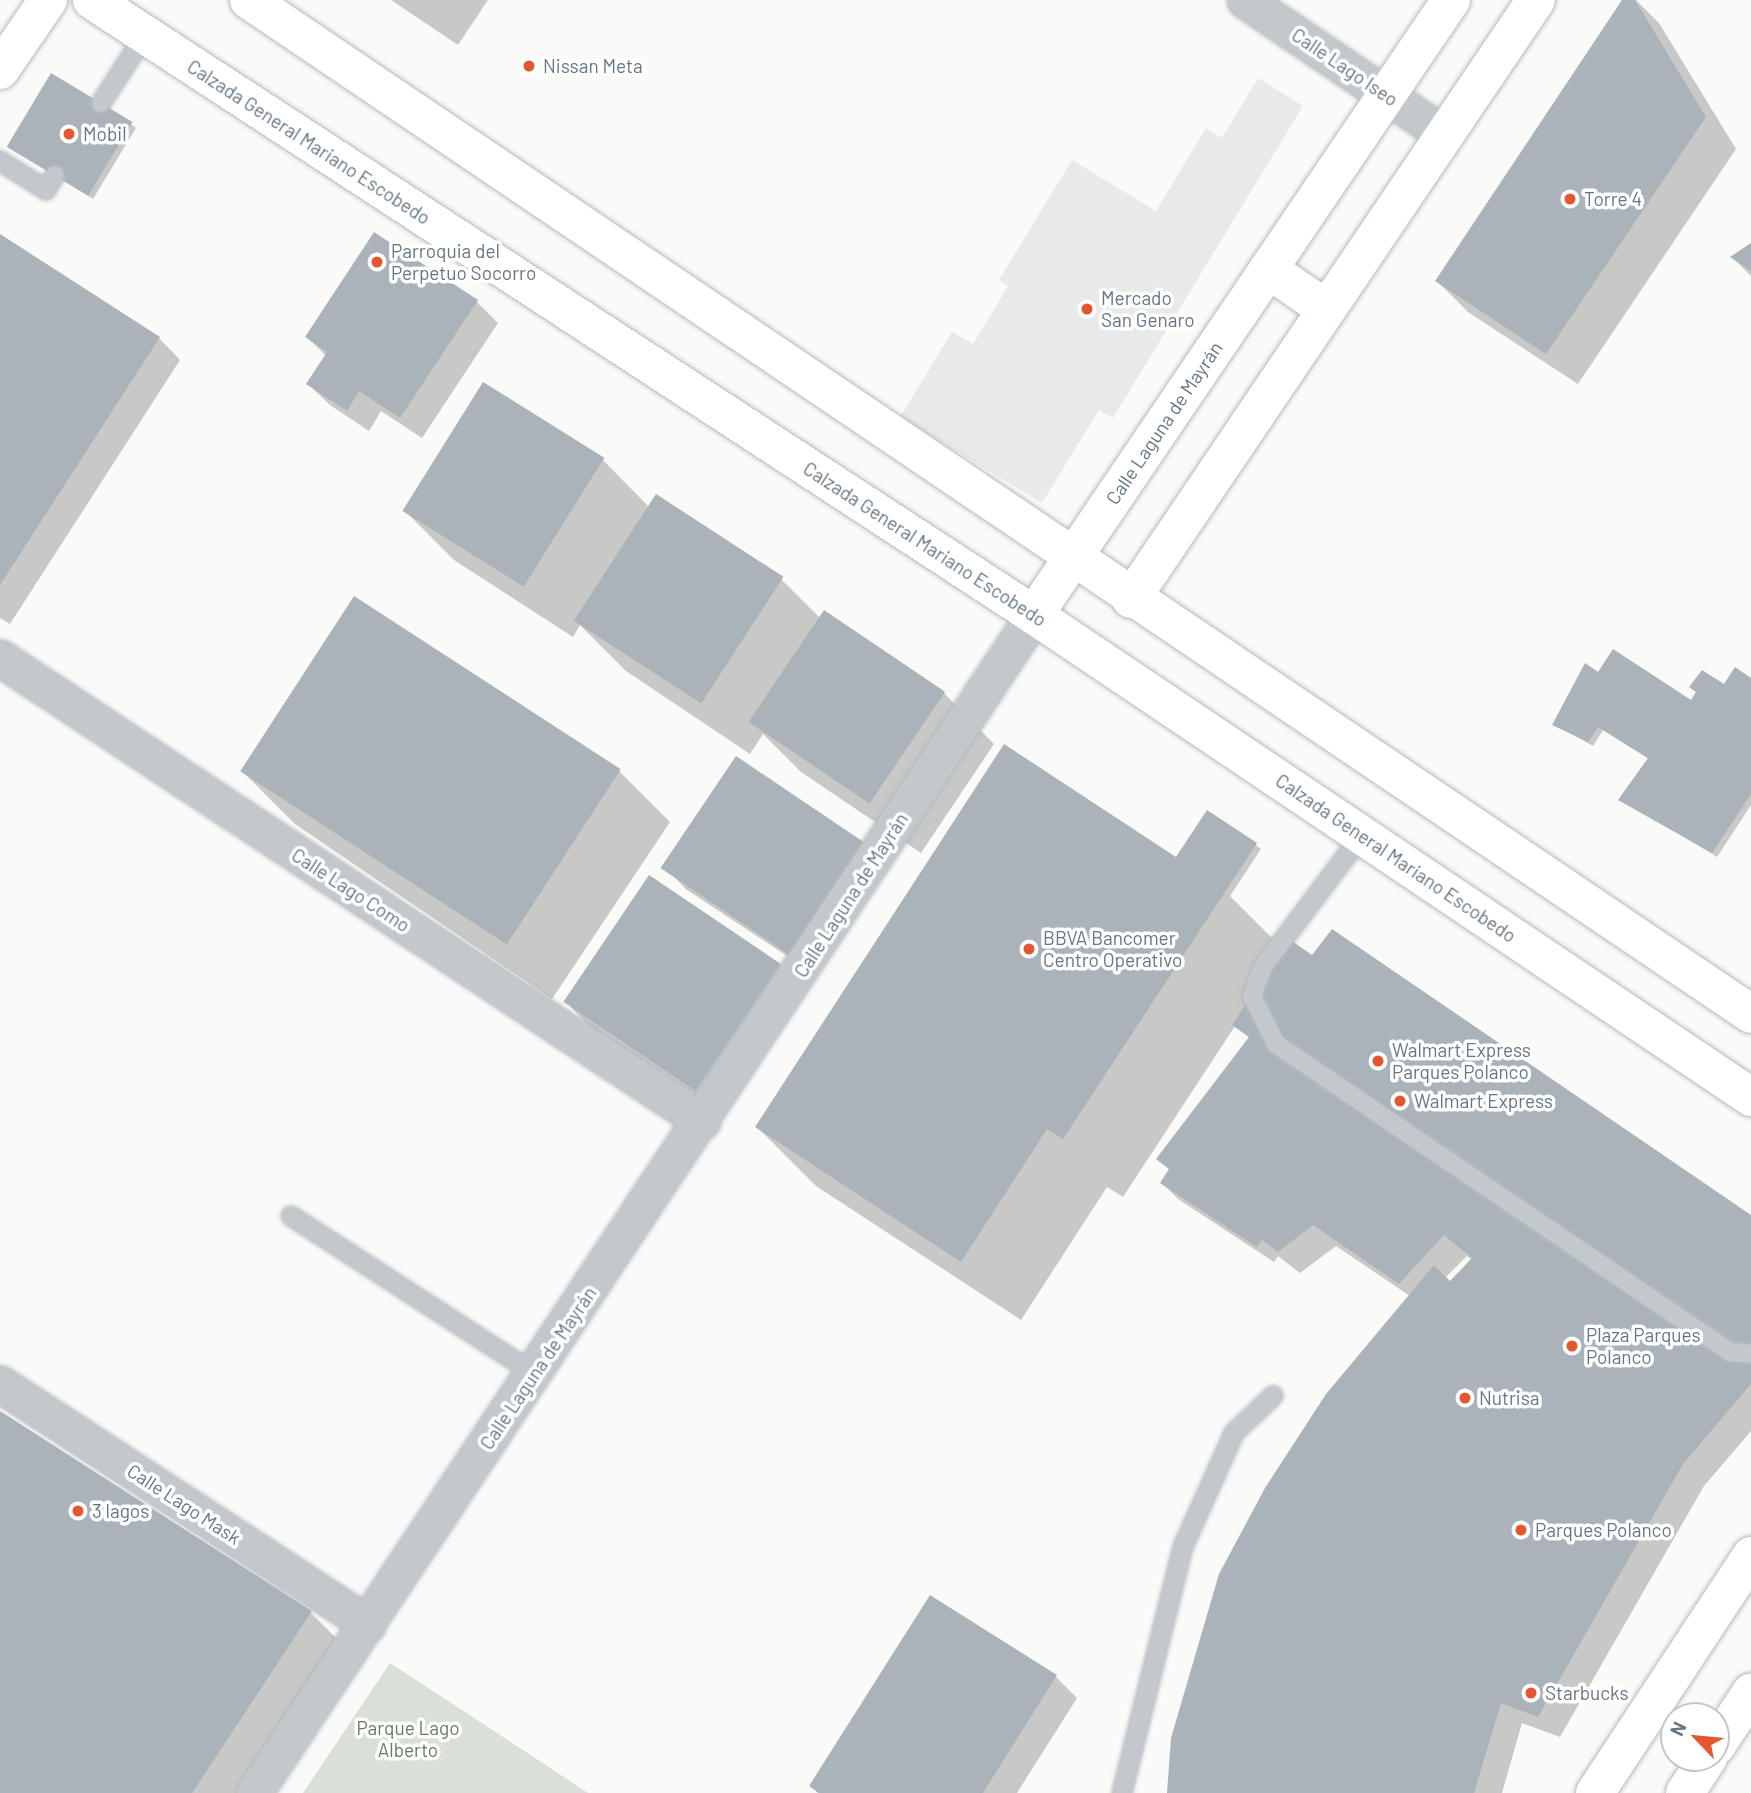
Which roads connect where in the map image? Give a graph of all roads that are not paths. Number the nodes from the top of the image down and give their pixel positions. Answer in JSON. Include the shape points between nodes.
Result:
{"nodes":[{"id":1,"x":48,"y":0,"type":"edge"},
{"id":2,"x":92,"y":0,"type":"edge"},
{"id":3,"x":249,"y":0,"type":"edge"},
{"id":4,"x":1245,"y":0,"type":"edge"},
{"id":5,"x":1451,"y":0,"type":"edge"},
{"id":6,"x":1536,"y":0,"type":"edge"},
{"id":7,"x":145,"y":35,"type":"junction"},
{"id":8,"x":0,"y":70,"type":"edge"},
{"id":9,"x":1385,"y":95,"type":"junction"},
{"id":10,"x":101,"y":103,"type":"dead end"},
{"id":11,"x":1444,"y":134,"type":"junction"},
{"id":12,"x":0,"y":161,"type":"edge"},
{"id":13,"x":55,"y":175,"type":"dead end"},
{"id":14,"x":1268,"y":269,"type":"junction"},
{"id":15,"x":1326,"y":309,"type":"junction"},
{"id":16,"x":1072,"y":559,"type":"junction"},
{"id":17,"x":1131,"y":599,"type":"junction"},
{"id":18,"x":1034,"y":615,"type":"junction"},
{"id":19,"x":0,"y":658,"type":"edge"},
{"id":20,"x":1362,"y":835,"type":"junction"},
{"id":21,"x":1751,"y":1014,"type":"edge"},
{"id":22,"x":1751,"y":1097,"type":"edge"},
{"id":23,"x":702,"y":1121,"type":"junction"},
{"id":24,"x":291,"y":1216,"type":"dead end"},
{"id":25,"x":1751,"y":1354,"type":"edge"},
{"id":26,"x":534,"y":1374,"type":"junction"},
{"id":27,"x":0,"y":1384,"type":"edge"},
{"id":28,"x":1273,"y":1396,"type":"dead end"},
{"id":29,"x":1751,"y":1556,"type":"edge"},
{"id":30,"x":368,"y":1624,"type":"junction"},
{"id":31,"x":1751,"y":1693,"type":"edge"},
{"id":32,"x":1730,"y":1725,"type":"edge"},
{"id":33,"x":1699,"y":1772,"type":"edge"},
{"id":34,"x":254,"y":1793,"type":"edge"},
{"id":35,"x":1122,"y":1793,"type":"edge"},
{"id":36,"x":1595,"y":1793,"type":"edge"},
{"id":37,"x":1685,"y":1793,"type":"edge"}],
"edges":[{"from":1,"to":8,"type":"main road"},
{"from":2,"to":7,"type":"main road","name":"Calzada General Mariano Escobedo"},
{"from":3,"to":16,"type":"main road"},
{"from":4,"to":9,"type":"street","name":"Calle Lago Iseo"},
{"from":5,"to":9,"type":"main road","name":"Calle Laguna de Mayrán"},
{"from":6,"to":11,"type":"main road"},
{"from":7,"to":10,"type":"lane"},
{"from":7,"to":18,"type":"main road","name":"Calzada General Mariano Escobedo"},
{"from":9,"to":11,"type":"street","name":"Calle Lago Iseo"},
{"from":9,"to":14,"type":"main road","name":"Calle Laguna de Mayrán"},
{"from":11,"to":15,"type":"main road"},
{"from":12,"to":13,"type":"lane","via":[[46,190]]},
{"from":14,"to":15,"type":"main road"},
{"from":14,"to":16,"type":"main road","name":"Calle Laguna de Mayrán"},
{"from":15,"to":17,"type":"main road"},
{"from":16,"to":17,"type":"main road"},
{"from":16,"to":18,"type":"main road","name":"Calle Laguna de Mayrán"},
{"from":17,"to":21,"type":"main road"},
{"from":18,"to":20,"type":"main road","name":"Calzada General Mariano Escobedo"},
{"from":18,"to":23,"type":"street","name":"Calle Laguna de Mayrán"},
{"from":19,"to":23,"type":"street","name":"Calle Lago Como"},
{"from":20,"to":22,"type":"main road","name":"Calzada General Mariano Escobedo"},
{"from":20,"to":25,"type":"lane","via":[[1263,967],[1252,996],[1276,1044],[1730,1352]]},
{"from":23,"to":26,"type":"street","name":"Calle Laguna de Mayrán"},
{"from":24,"to":26,"type":"lane"},
{"from":26,"to":30,"type":"street","name":"Calle Laguna de Mayrán"},
{"from":27,"to":30,"type":"street","name":"Calle Lago Mask"},
{"from":28,"to":35,"type":"lane","via":[[1234,1433],[1183,1547]]},
{"from":29,"to":36,"type":"main road"},
{"from":30,"to":34,"type":"street","name":"Calle Laguna de Mayrán"},
{"from":31,"to":32,"type":"main road"},
{"from":33,"to":37,"type":"main road"}]}
